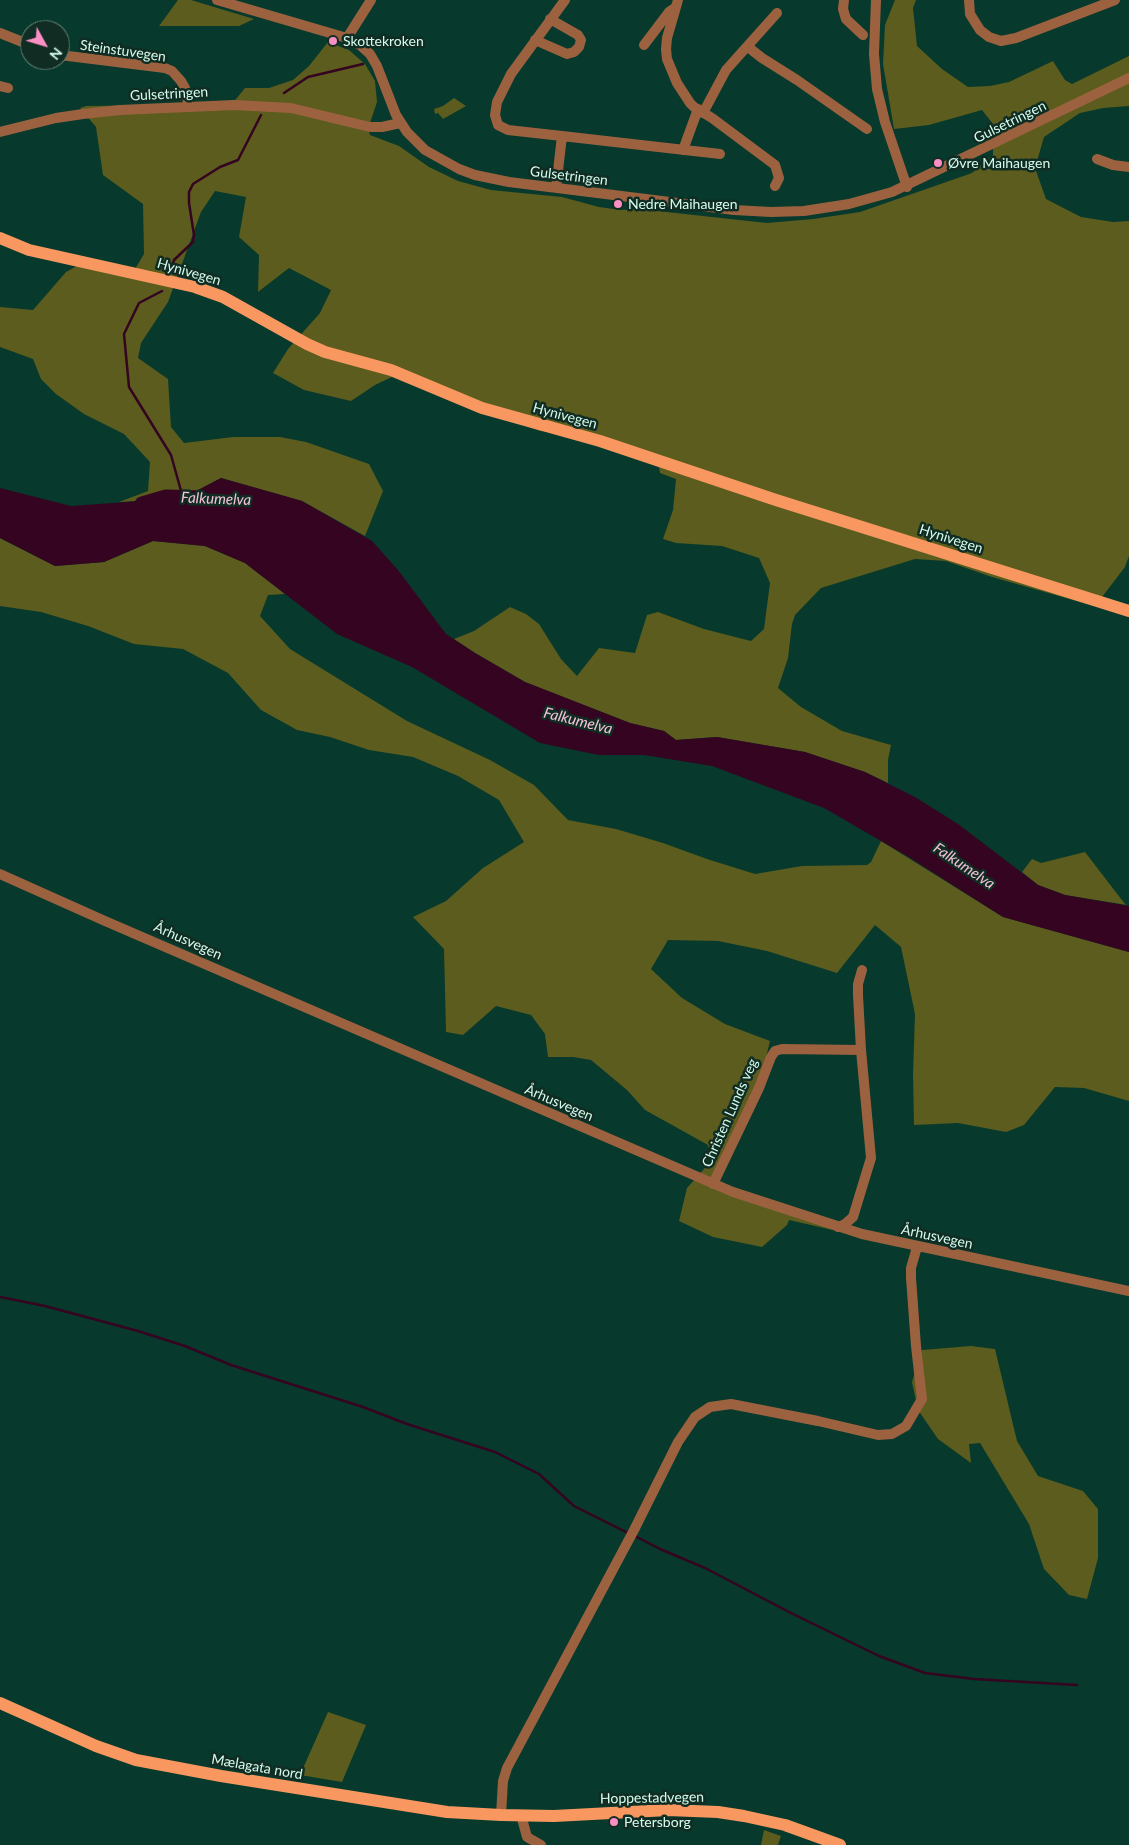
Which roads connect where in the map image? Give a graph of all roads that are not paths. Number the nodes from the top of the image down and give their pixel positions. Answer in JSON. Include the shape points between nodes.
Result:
{"nodes":[{"id":1,"x":217,"y":0,"type":"edge"},
{"id":2,"x":371,"y":0,"type":"edge"},
{"id":3,"x":565,"y":0,"type":"edge"},
{"id":4,"x":844,"y":0,"type":"edge"},
{"id":5,"x":876,"y":0,"type":"edge"},
{"id":6,"x":969,"y":0,"type":"edge"},
{"id":7,"x":1115,"y":0,"type":"edge"},
{"id":8,"x":677,"y":4,"type":"edge"},
{"id":9,"x":777,"y":13,"type":"dead end"},
{"id":10,"x":550,"y":19,"type":"junction"},
{"id":11,"x":0,"y":33,"type":"edge"},
{"id":12,"x":863,"y":35,"type":"dead end"},
{"id":13,"x":347,"y":38,"type":"junction"},
{"id":14,"x":535,"y":40,"type":"junction"},
{"id":15,"x":20,"y":41,"type":"edge"},
{"id":16,"x":644,"y":45,"type":"dead end"},
{"id":17,"x":748,"y":46,"type":"junction"},
{"id":18,"x":70,"y":56,"type":"edge"},
{"id":19,"x":1129,"y":78,"type":"edge"},
{"id":20,"x":189,"y":107,"type":"junction"},
{"id":21,"x":700,"y":111,"type":"junction"},
{"id":22,"x":400,"y":123,"type":"junction"},
{"id":23,"x":867,"y":129,"type":"dead end"},
{"id":24,"x":0,"y":132,"type":"edge"},
{"id":25,"x":562,"y":136,"type":"junction"},
{"id":26,"x":683,"y":150,"type":"junction"},
{"id":27,"x":720,"y":154,"type":"dead end"},
{"id":28,"x":1097,"y":159,"type":"dead end"},
{"id":29,"x":1129,"y":167,"type":"edge"},
{"id":30,"x":775,"y":186,"type":"dead end"},
{"id":31,"x":907,"y":187,"type":"junction"},
{"id":32,"x":556,"y":188,"type":"junction"},
{"id":33,"x":0,"y":238,"type":"edge"},
{"id":34,"x":1129,"y":611,"type":"edge"},
{"id":35,"x":0,"y":874,"type":"edge"},
{"id":36,"x":862,"y":970,"type":"dead end"},
{"id":37,"x":861,"y":1050,"type":"junction"},
{"id":38,"x":713,"y":1184,"type":"junction"},
{"id":39,"x":853,"y":1217,"type":"junction"},
{"id":40,"x":838,"y":1227,"type":"junction"},
{"id":41,"x":862,"y":1234,"type":"junction"},
{"id":42,"x":917,"y":1247,"type":"junction"},
{"id":43,"x":1129,"y":1291,"type":"edge"},
{"id":44,"x":0,"y":1703,"type":"edge"},
{"id":45,"x":501,"y":1815,"type":"junction"},
{"id":46,"x":520,"y":1815,"type":"junction"},
{"id":47,"x":540,"y":1845,"type":"edge"},
{"id":48,"x":840,"y":1845,"type":"edge"}],
"edges":[{"from":1,"to":13,"type":"street"},
{"from":2,"to":13,"type":"street"},
{"from":3,"to":10,"type":"street"},
{"from":4,"to":12,"type":"street","via":[[846,19]]},
{"from":5,"to":31,"type":"street","via":[[876,89]]},
{"from":6,"to":7,"type":"street","via":[[970,14],[980,30],[1001,41]]},
{"from":8,"to":16,"type":"street"},
{"from":8,"to":21,"type":"street","via":[[667,38],[667,59],[686,98]]},
{"from":9,"to":17,"type":"street"},
{"from":10,"to":14,"type":"street"},
{"from":10,"to":14,"type":"street","via":[[578,35],[581,40],[579,47],[567,54]]},
{"from":11,"to":15,"type":"street"},
{"from":13,"to":22,"type":"street","via":[[360,45],[373,59]]},
{"from":14,"to":25,"type":"street","via":[[502,88],[496,102],[495,120],[508,130]]},
{"from":17,"to":21,"type":"street","via":[[726,70]]},
{"from":17,"to":23,"type":"street"},
{"from":18,"to":20,"type":"street","name":"Steinstuvegen","via":[[165,68],[181,81]]},
{"from":19,"to":31,"type":"street","name":"Gulsetringen"},
{"from":20,"to":22,"type":"street","name":"Gulsetringen","via":[[265,106],[310,111],[370,126]]},
{"from":20,"to":24,"type":"street","name":"Gulsetringen","via":[[83,114]]},
{"from":21,"to":26,"type":"street"},
{"from":21,"to":30,"type":"street","via":[[775,165],[779,178]]},
{"from":22,"to":32,"type":"street","name":"Gulsetringen","via":[[425,150],[459,169],[493,179]]},
{"from":25,"to":26,"type":"street"},
{"from":25,"to":32,"type":"street"},
{"from":26,"to":27,"type":"street"},
{"from":28,"to":29,"type":"street"},
{"from":31,"to":32,"type":"street","name":"Gulsetringen","via":[[849,204],[785,212],[734,210]]},
{"from":33,"to":34,"type":"main road","name":"Hynivegen","via":[[29,250],[207,291],[325,352],[391,370],[482,408],[600,441]]},
{"from":35,"to":38,"type":"street","name":"Århusvegen"},
{"from":36,"to":37,"type":"street","via":[[858,984]]},
{"from":37,"to":38,"type":"street","name":"Christen Lunds veg","via":[[775,1051]]},
{"from":37,"to":39,"type":"street","via":[[871,1158]]},
{"from":38,"to":40,"type":"street","name":"Århusvegen"},
{"from":39,"to":40,"type":"street"},
{"from":39,"to":41,"type":"street"},
{"from":40,"to":41,"type":"street","name":"Århusvegen"},
{"from":41,"to":42,"type":"street","name":"Århusvegen"},
{"from":42,"to":43,"type":"street","name":"Århusvegen"},
{"from":42,"to":45,"type":"street","via":[[911,1278],[922,1398],[906,1426],[892,1434],[881,1435],[739,1404],[723,1404],[700,1412],[686,1428],[507,1768]]},
{"from":44,"to":45,"type":"main road","name":"Mælagata nord","via":[[96,1746],[160,1766],[401,1806]]},
{"from":45,"to":46,"type":"main road","name":"Mælagata nord"},
{"from":46,"to":47,"type":"street","via":[[527,1837]]},
{"from":46,"to":48,"type":"main road","name":"Hoppestadvegen","via":[[668,1810],[718,1812],[785,1825]]}]}
